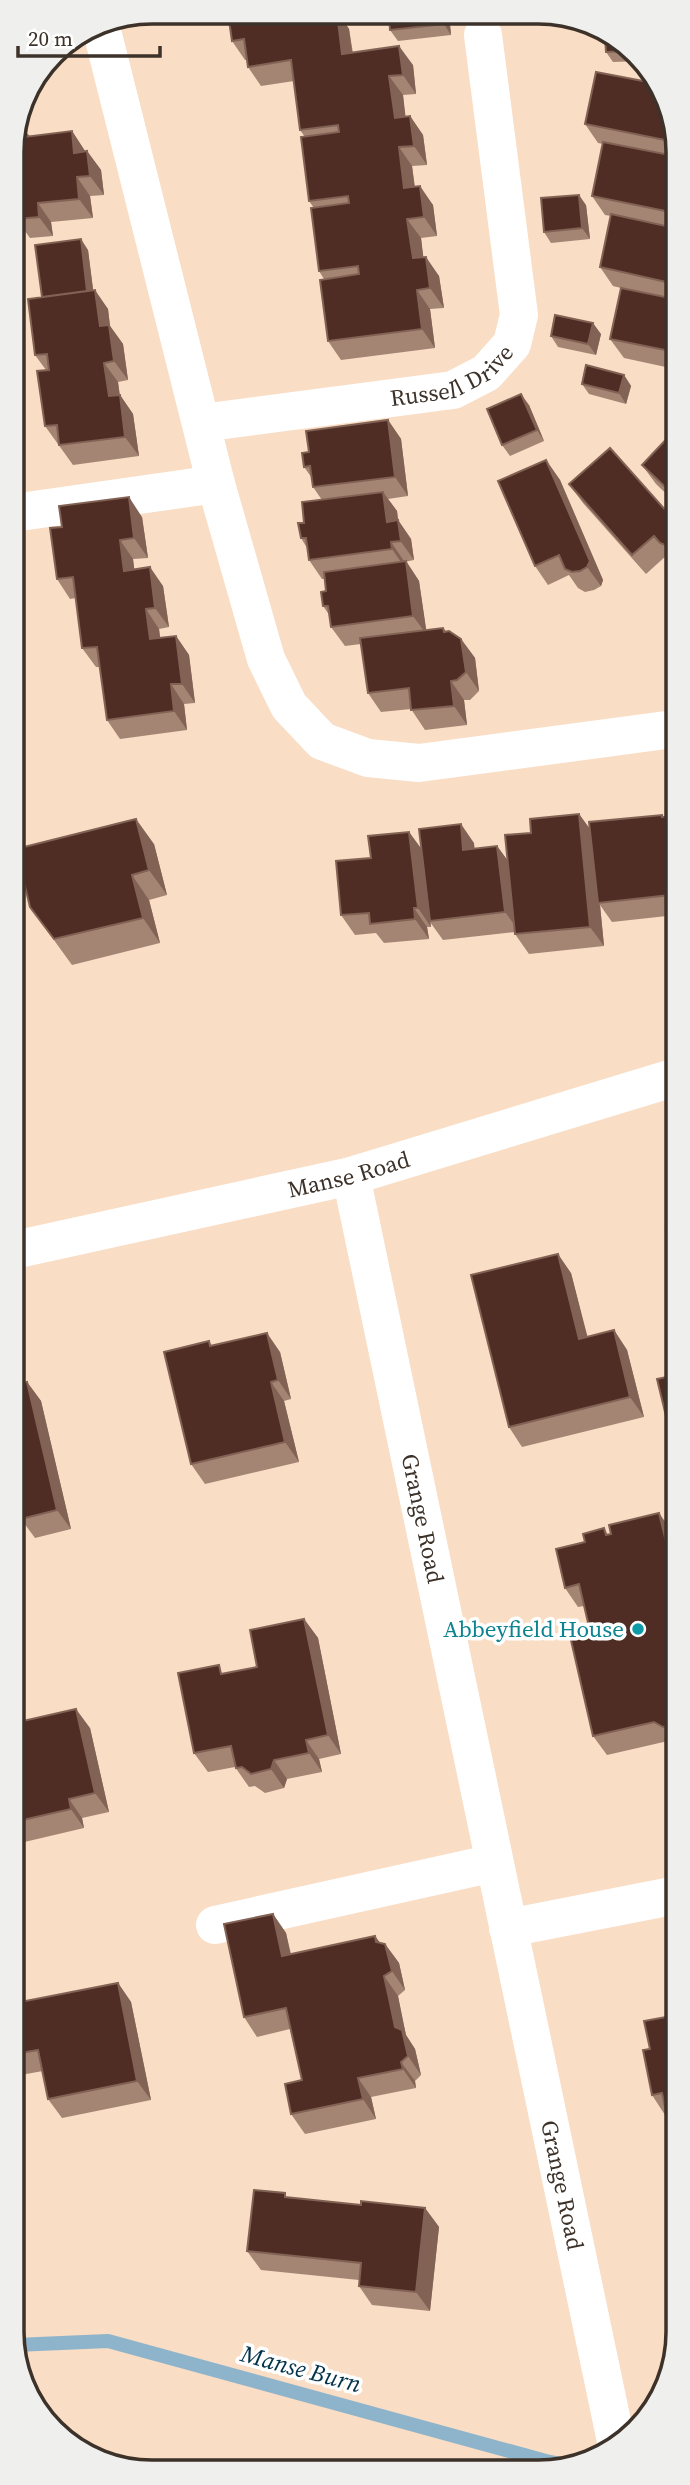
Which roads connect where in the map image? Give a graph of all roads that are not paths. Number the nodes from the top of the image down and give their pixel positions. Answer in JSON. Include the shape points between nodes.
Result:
{"nodes":[{"id":1,"x":103,"y":35,"type":"edge"},
{"id":2,"x":483,"y":36,"type":"dead end"},
{"id":3,"x":202,"y":423,"type":"junction"},
{"id":4,"x":216,"y":484,"type":"junction"},
{"id":5,"x":25,"y":511,"type":"edge"},
{"id":6,"x":666,"y":730,"type":"edge"},
{"id":7,"x":666,"y":1080,"type":"edge"},
{"id":8,"x":351,"y":1176,"type":"junction"},
{"id":9,"x":24,"y":1248,"type":"edge"},
{"id":10,"x":494,"y":1863,"type":"junction"},
{"id":11,"x":665,"y":1897,"type":"edge"},
{"id":12,"x":215,"y":1925,"type":"dead end"},
{"id":13,"x":508,"y":1928,"type":"junction"},
{"id":14,"x":614,"y":2435,"type":"edge"}],
"edges":[{"from":1,"to":3,"type":"street"},
{"from":2,"to":3,"type":"street","name":"Russell Drive","via":[[519,316],[512,344],[486,373],[453,390]]},
{"from":3,"to":4,"type":"street"},
{"from":4,"to":5,"type":"street"},
{"from":4,"to":6,"type":"street","via":[[266,659],[289,706],[323,741],[368,758],[419,763]]},
{"from":7,"to":8,"type":"street","name":"Manse Road"},
{"from":8,"to":9,"type":"street","name":"Manse Road"},
{"from":8,"to":10,"type":"street","name":"Grange Road"},
{"from":10,"to":12,"type":"street"},
{"from":10,"to":13,"type":"street","name":"Grange Road"},
{"from":11,"to":13,"type":"street"},
{"from":13,"to":14,"type":"street","name":"Grange Road"}]}
